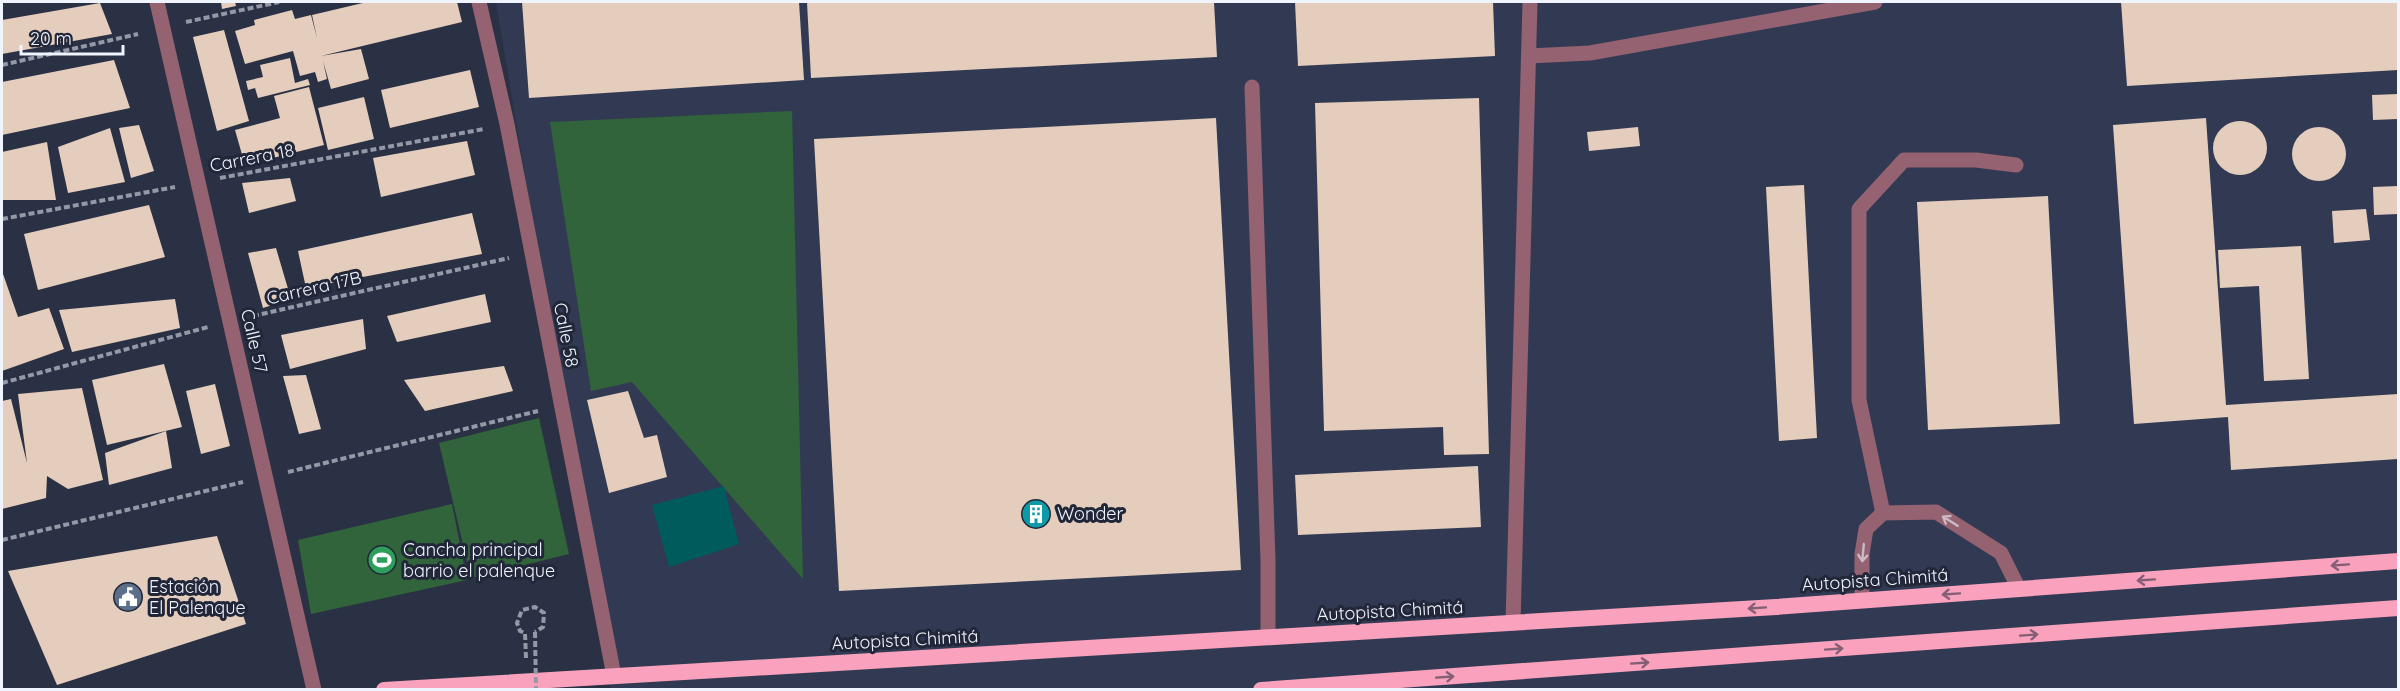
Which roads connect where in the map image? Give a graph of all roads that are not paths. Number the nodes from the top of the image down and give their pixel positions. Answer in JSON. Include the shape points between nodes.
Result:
{"nodes":[{"id":1,"x":157,"y":2,"type":"edge"},
{"id":2,"x":479,"y":2,"type":"edge"},
{"id":3,"x":1530,"y":2,"type":"edge"},
{"id":4,"x":1875,"y":2,"type":"edge"},
{"id":5,"x":1529,"y":56,"type":"junction"},
{"id":6,"x":1252,"y":87,"type":"dead end"},
{"id":7,"x":2016,"y":165,"type":"dead end"},
{"id":8,"x":1883,"y":513,"type":"junction"},
{"id":9,"x":2398,"y":561,"type":"edge"},
{"id":10,"x":2019,"y":589,"type":"junction"},
{"id":11,"x":1862,"y":600,"type":"junction"},
{"id":12,"x":2398,"y":608,"type":"edge"},
{"id":13,"x":1513,"y":623,"type":"junction"},
{"id":14,"x":1268,"y":638,"type":"junction"},
{"id":15,"x":614,"y":676,"type":"junction"},
{"id":16,"x":531,"y":685,"type":"edge"},
{"id":17,"x":1350,"y":687,"type":"edge"},
{"id":18,"x":314,"y":690,"type":"edge"},
{"id":19,"x":384,"y":690,"type":"edge"},
{"id":20,"x":1261,"y":690,"type":"edge"}],
"edges":[{"from":1,"to":18,"type":"street","name":"Calle 57"},
{"from":2,"to":15,"type":"street","name":"Calle 58","via":[[507,124]]},
{"from":3,"to":5,"type":"street"},
{"from":4,"to":5,"type":"street","via":[[1590,53]]},
{"from":5,"to":13,"type":"street"},
{"from":6,"to":14,"type":"street"},
{"from":7,"to":8,"type":"street","via":[[1976,160],[1904,160],[1859,209],[1859,400]]},
{"from":10,"to":8,"type":"street","one_way":true,"via":[[2001,553],[1936,512]]},
{"from":8,"to":11,"type":"street","one_way":true,"via":[[1866,529]]},
{"from":9,"to":10,"type":"highway","name":"Autopista Chimitá","one_way":true},
{"from":10,"to":11,"type":"highway","name":"Autopista Chimitá","one_way":true},
{"from":11,"to":13,"type":"highway","name":"Autopista Chimitá","one_way":true},
{"from":17,"to":12,"type":"highway","one_way":true},
{"from":13,"to":14,"type":"highway","name":"Autopista Chimitá"},
{"from":14,"to":15,"type":"highway","name":"Autopista Chimitá"},
{"from":15,"to":16,"type":"highway","name":"Autopista Chimitá"},
{"from":16,"to":19,"type":"highway","name":"Autopista Chimitá"},
{"from":17,"to":20,"type":"highway"}]}
